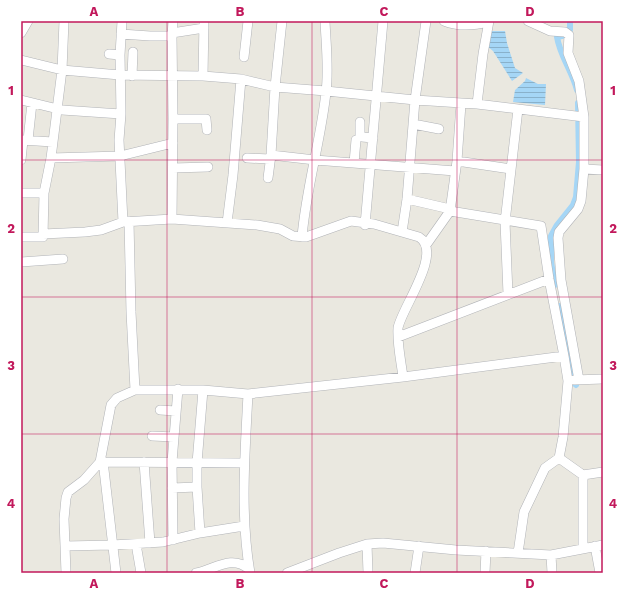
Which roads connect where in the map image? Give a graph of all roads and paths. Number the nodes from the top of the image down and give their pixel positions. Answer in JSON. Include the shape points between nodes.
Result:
{"nodes":[{"id":1,"x":28,"y":21,"type":"edge"},
{"id":2,"x":64,"y":21,"type":"edge"},
{"id":3,"x":122,"y":21,"type":"edge"},
{"id":4,"x":173,"y":21,"type":"edge"},
{"id":5,"x":248,"y":21,"type":"edge"},
{"id":6,"x":282,"y":21,"type":"edge"},
{"id":7,"x":325,"y":21,"type":"edge"},
{"id":8,"x":383,"y":21,"type":"edge"},
{"id":9,"x":426,"y":21,"type":"edge"},
{"id":10,"x":444,"y":21,"type":"edge"},
{"id":11,"x":528,"y":21,"type":"edge"},
{"id":12,"x":489,"y":22,"type":"edge"},
{"id":13,"x":204,"y":25,"type":"edge"},
{"id":14,"x":21,"y":33,"type":"edge"},
{"id":15,"x":121,"y":34,"type":"junction"},
{"id":16,"x":172,"y":34,"type":"junction"},
{"id":17,"x":133,"y":52,"type":"dead end"},
{"id":18,"x":109,"y":54,"type":"dead end"},
{"id":19,"x":120,"y":55,"type":"junction"},
{"id":20,"x":244,"y":57,"type":"dead end"},
{"id":21,"x":21,"y":60,"type":"edge"},
{"id":22,"x":62,"y":70,"type":"junction"},
{"id":23,"x":120,"y":75,"type":"junction"},
{"id":24,"x":132,"y":76,"type":"junction"},
{"id":25,"x":172,"y":76,"type":"junction"},
{"id":26,"x":203,"y":76,"type":"junction"},
{"id":27,"x":241,"y":79,"type":"junction"},
{"id":28,"x":275,"y":87,"type":"junction"},
{"id":29,"x":326,"y":91,"type":"junction"},
{"id":30,"x":376,"y":96,"type":"junction"},
{"id":31,"x":21,"y":100,"type":"edge"},
{"id":32,"x":415,"y":100,"type":"junction"},
{"id":33,"x":32,"y":103,"type":"junction"},
{"id":34,"x":461,"y":104,"type":"junction"},
{"id":35,"x":477,"y":104,"type":"junction"},
{"id":36,"x":57,"y":109,"type":"junction"},
{"id":37,"x":518,"y":109,"type":"junction"},
{"id":38,"x":121,"y":114,"type":"junction"},
{"id":39,"x":584,"y":117,"type":"junction"},
{"id":40,"x":173,"y":119,"type":"junction"},
{"id":41,"x":360,"y":122,"type":"dead end"},
{"id":42,"x":413,"y":124,"type":"junction"},
{"id":43,"x":439,"y":129,"type":"dead end"},
{"id":44,"x":207,"y":130,"type":"dead end"},
{"id":45,"x":373,"y":138,"type":"junction"},
{"id":46,"x":24,"y":140,"type":"edge"},
{"id":47,"x":356,"y":140,"type":"dead end"},
{"id":48,"x":53,"y":142,"type":"junction"},
{"id":49,"x":173,"y":143,"type":"junction"},
{"id":50,"x":120,"y":156,"type":"junction"},
{"id":51,"x":271,"y":157,"type":"junction"},
{"id":52,"x":51,"y":158,"type":"junction"},
{"id":53,"x":247,"y":158,"type":"dead end"},
{"id":54,"x":21,"y":160,"type":"edge"},
{"id":55,"x":314,"y":160,"type":"junction"},
{"id":56,"x":354,"y":163,"type":"junction"},
{"id":57,"x":371,"y":165,"type":"junction"},
{"id":58,"x":456,"y":166,"type":"junction"},
{"id":59,"x":208,"y":167,"type":"dead end"},
{"id":60,"x":409,"y":167,"type":"junction"},
{"id":61,"x":173,"y":168,"type":"junction"},
{"id":62,"x":511,"y":169,"type":"junction"},
{"id":63,"x":584,"y":169,"type":"junction"},
{"id":64,"x":603,"y":170,"type":"edge"},
{"id":65,"x":268,"y":178,"type":"dead end"},
{"id":66,"x":21,"y":193,"type":"edge"},
{"id":67,"x":44,"y":193,"type":"junction"},
{"id":68,"x":407,"y":199,"type":"junction"},
{"id":69,"x":450,"y":210,"type":"junction"},
{"id":70,"x":172,"y":219,"type":"junction"},
{"id":71,"x":506,"y":221,"type":"junction"},
{"id":72,"x":126,"y":222,"type":"junction"},
{"id":73,"x":227,"y":223,"type":"junction"},
{"id":74,"x":366,"y":224,"type":"junction"},
{"id":75,"x":402,"y":232,"type":"junction"},
{"id":76,"x":43,"y":234,"type":"junction"},
{"id":77,"x":21,"y":237,"type":"edge"},
{"id":78,"x":302,"y":237,"type":"junction"},
{"id":79,"x":426,"y":245,"type":"junction"},
{"id":80,"x":63,"y":259,"type":"dead end"},
{"id":81,"x":21,"y":262,"type":"edge"},
{"id":82,"x":549,"y":279,"type":"junction"},
{"id":83,"x":508,"y":294,"type":"junction"},
{"id":84,"x":398,"y":337,"type":"junction"},
{"id":85,"x":564,"y":356,"type":"junction"},
{"id":86,"x":403,"y":377,"type":"junction"},
{"id":87,"x":603,"y":379,"type":"edge"},
{"id":88,"x":579,"y":380,"type":"junction"},
{"id":89,"x":568,"y":381,"type":"junction"},
{"id":90,"x":178,"y":389,"type":"junction"},
{"id":91,"x":135,"y":390,"type":"junction"},
{"id":92,"x":203,"y":390,"type":"junction"},
{"id":93,"x":248,"y":394,"type":"junction"},
{"id":94,"x":160,"y":410,"type":"dead end"},
{"id":95,"x":176,"y":411,"type":"junction"},
{"id":96,"x":152,"y":436,"type":"dead end"},
{"id":97,"x":174,"y":437,"type":"junction"},
{"id":98,"x":559,"y":458,"type":"junction"},
{"id":99,"x":101,"y":462,"type":"junction"},
{"id":100,"x":144,"y":462,"type":"junction"},
{"id":101,"x":172,"y":462,"type":"junction"},
{"id":102,"x":197,"y":462,"type":"junction"},
{"id":103,"x":244,"y":463,"type":"junction"},
{"id":104,"x":603,"y":472,"type":"edge"},
{"id":105,"x":583,"y":475,"type":"junction"},
{"id":106,"x":197,"y":487,"type":"junction"},
{"id":107,"x":172,"y":488,"type":"junction"},
{"id":108,"x":244,"y":526,"type":"junction"},
{"id":109,"x":200,"y":533,"type":"junction"},
{"id":110,"x":173,"y":540,"type":"junction"},
{"id":111,"x":150,"y":543,"type":"junction"},
{"id":112,"x":136,"y":544,"type":"junction"},
{"id":113,"x":367,"y":544,"type":"junction"},
{"id":114,"x":112,"y":545,"type":"junction"},
{"id":115,"x":599,"y":545,"type":"edge"},
{"id":116,"x":65,"y":546,"type":"junction"},
{"id":117,"x":419,"y":546,"type":"junction"},
{"id":118,"x":583,"y":548,"type":"junction"},
{"id":119,"x":486,"y":551,"type":"junction"},
{"id":120,"x":518,"y":552,"type":"junction"},
{"id":121,"x":551,"y":555,"type":"junction"},
{"id":122,"x":249,"y":571,"type":"edge"},
{"id":123,"x":201,"y":572,"type":"edge"},
{"id":124,"x":66,"y":573,"type":"edge"},
{"id":125,"x":116,"y":573,"type":"edge"},
{"id":126,"x":141,"y":573,"type":"edge"},
{"id":127,"x":287,"y":573,"type":"edge"},
{"id":128,"x":368,"y":573,"type":"edge"},
{"id":129,"x":415,"y":573,"type":"edge"},
{"id":130,"x":485,"y":573,"type":"edge"},
{"id":131,"x":552,"y":573,"type":"edge"},
{"id":132,"x":600,"y":573,"type":"edge"}],
"edges":[{"from":1,"to":14,"type":"street"},
{"from":2,"to":22,"type":"street"},
{"from":3,"to":15,"type":"street"},
{"from":4,"to":16,"type":"street"},
{"from":5,"to":20,"type":"street"},
{"from":6,"to":28,"type":"street"},
{"from":7,"to":29,"type":"street"},
{"from":8,"to":30,"type":"street"},
{"from":9,"to":32,"type":"street"},
{"from":10,"to":12,"type":"street","via":[[464,26]]},
{"from":11,"to":39,"type":"street","via":[[569,35],[568,53],[579,81]]},
{"from":12,"to":35,"type":"street"},
{"from":13,"to":16,"type":"street"},
{"from":13,"to":26,"type":"street"},
{"from":15,"to":16,"type":"street"},
{"from":15,"to":19,"type":"street"},
{"from":16,"to":25,"type":"street"},
{"from":17,"to":24,"type":"street"},
{"from":18,"to":19,"type":"street"},
{"from":19,"to":23,"type":"street"},
{"from":21,"to":22,"type":"street"},
{"from":22,"to":23,"type":"street"},
{"from":22,"to":36,"type":"street"},
{"from":23,"to":24,"type":"street"},
{"from":23,"to":38,"type":"street"},
{"from":24,"to":25,"type":"street"},
{"from":25,"to":26,"type":"street"},
{"from":25,"to":40,"type":"street"},
{"from":26,"to":27,"type":"street"},
{"from":27,"to":28,"type":"street"},
{"from":27,"to":73,"type":"street"},
{"from":28,"to":29,"type":"street"},
{"from":28,"to":51,"type":"street"},
{"from":29,"to":30,"type":"street"},
{"from":29,"to":55,"type":"street"},
{"from":30,"to":32,"type":"street"},
{"from":30,"to":45,"type":"street"},
{"from":31,"to":33,"type":"street"},
{"from":32,"to":34,"type":"street"},
{"from":32,"to":42,"type":"street"},
{"from":33,"to":36,"type":"street"},
{"from":33,"to":46,"type":"street"},
{"from":34,"to":35,"type":"street"},
{"from":34,"to":58,"type":"street"},
{"from":35,"to":37,"type":"street"},
{"from":36,"to":38,"type":"street"},
{"from":36,"to":48,"type":"street"},
{"from":37,"to":39,"type":"street"},
{"from":37,"to":62,"type":"street"},
{"from":38,"to":50,"type":"street"},
{"from":39,"to":63,"type":"street"},
{"from":40,"to":44,"type":"street","via":[[206,119]]},
{"from":40,"to":49,"type":"street"},
{"from":41,"to":45,"type":"street","via":[[360,136]]},
{"from":42,"to":43,"type":"street"},
{"from":42,"to":60,"type":"street"},
{"from":45,"to":57,"type":"street"},
{"from":46,"to":48,"type":"street"},
{"from":46,"to":54,"type":"street"},
{"from":47,"to":56,"type":"street"},
{"from":48,"to":52,"type":"street"},
{"from":49,"to":50,"type":"street"},
{"from":49,"to":61,"type":"street"},
{"from":50,"to":52,"type":"street"},
{"from":50,"to":72,"type":"street"},
{"from":51,"to":53,"type":"street"},
{"from":51,"to":55,"type":"street"},
{"from":51,"to":65,"type":"street"},
{"from":52,"to":67,"type":"street"},
{"from":55,"to":56,"type":"street"},
{"from":55,"to":78,"type":"street"},
{"from":56,"to":57,"type":"street"},
{"from":57,"to":60,"type":"street"},
{"from":57,"to":74,"type":"street"},
{"from":58,"to":60,"type":"street"},
{"from":58,"to":62,"type":"street"},
{"from":58,"to":69,"type":"street"},
{"from":59,"to":61,"type":"street"},
{"from":60,"to":68,"type":"street"},
{"from":61,"to":70,"type":"street"},
{"from":62,"to":71,"type":"street"},
{"from":63,"to":64,"type":"street"},
{"from":63,"to":88,"type":"street","via":[[580,204],[562,228],[558,238],[561,280]]},
{"from":66,"to":67,"type":"street"},
{"from":67,"to":76,"type":"street"},
{"from":68,"to":69,"type":"street"},
{"from":68,"to":75,"type":"street"},
{"from":69,"to":71,"type":"street"},
{"from":69,"to":79,"type":"street"},
{"from":70,"to":72,"type":"street"},
{"from":70,"to":73,"type":"street"},
{"from":71,"to":82,"type":"street","via":[[541,226]]},
{"from":71,"to":83,"type":"street"},
{"from":72,"to":76,"type":"street","via":[[96,231]]},
{"from":72,"to":91,"type":"street"},
{"from":73,"to":78,"type":"street","via":[[280,229],[289,235]]},
{"from":74,"to":75,"type":"street"},
{"from":74,"to":78,"type":"street","via":[[348,221],[321,233]]},
{"from":75,"to":79,"type":"street","via":[[419,237]]},
{"from":76,"to":77,"type":"street","via":[[43,237]]},
{"from":79,"to":84,"type":"street","via":[[426,260],[400,323]]},
{"from":80,"to":81,"type":"street"},
{"from":82,"to":83,"type":"street"},
{"from":82,"to":85,"type":"street"},
{"from":83,"to":84,"type":"street"},
{"from":84,"to":86,"type":"street"},
{"from":85,"to":86,"type":"street"},
{"from":85,"to":89,"type":"street"},
{"from":86,"to":93,"type":"street"},
{"from":87,"to":88,"type":"street"},
{"from":88,"to":89,"type":"street"},
{"from":89,"to":98,"type":"street"},
{"from":90,"to":91,"type":"street"},
{"from":90,"to":92,"type":"street"},
{"from":90,"to":95,"type":"street"},
{"from":91,"to":99,"type":"street","via":[[117,398],[112,404]]},
{"from":92,"to":93,"type":"street"},
{"from":92,"to":102,"type":"street"},
{"from":93,"to":103,"type":"street"},
{"from":94,"to":95,"type":"street"},
{"from":95,"to":97,"type":"street"},
{"from":96,"to":97,"type":"street"},
{"from":97,"to":101,"type":"street"},
{"from":98,"to":105,"type":"street"},
{"from":98,"to":120,"type":"street","via":[[545,468],[524,512]]},
{"from":99,"to":100,"type":"street"},
{"from":99,"to":114,"type":"street"},
{"from":99,"to":116,"type":"street","via":[[68,492],[64,519]]},
{"from":100,"to":101,"type":"street"},
{"from":100,"to":111,"type":"street"},
{"from":101,"to":102,"type":"street"},
{"from":101,"to":107,"type":"street"},
{"from":102,"to":103,"type":"street"},
{"from":102,"to":106,"type":"street"},
{"from":103,"to":108,"type":"street"},
{"from":104,"to":105,"type":"street"},
{"from":105,"to":118,"type":"street"},
{"from":106,"to":107,"type":"street"},
{"from":106,"to":109,"type":"street"},
{"from":107,"to":110,"type":"street"},
{"from":108,"to":109,"type":"street"},
{"from":108,"to":122,"type":"street"},
{"from":109,"to":110,"type":"street"},
{"from":110,"to":111,"type":"street"},
{"from":111,"to":112,"type":"street"},
{"from":112,"to":114,"type":"street"},
{"from":112,"to":126,"type":"street"},
{"from":113,"to":117,"type":"street"},
{"from":113,"to":127,"type":"street"},
{"from":113,"to":128,"type":"street"},
{"from":114,"to":116,"type":"street"},
{"from":114,"to":125,"type":"street"},
{"from":115,"to":118,"type":"street"},
{"from":115,"to":132,"type":"street"},
{"from":116,"to":124,"type":"street"},
{"from":117,"to":119,"type":"street"},
{"from":117,"to":129,"type":"street"},
{"from":118,"to":121,"type":"street"},
{"from":119,"to":120,"type":"street"},
{"from":119,"to":130,"type":"street"},
{"from":120,"to":121,"type":"street"},
{"from":121,"to":131,"type":"street"},
{"from":122,"to":123,"type":"street","via":[[241,564],[230,562]]}]}
